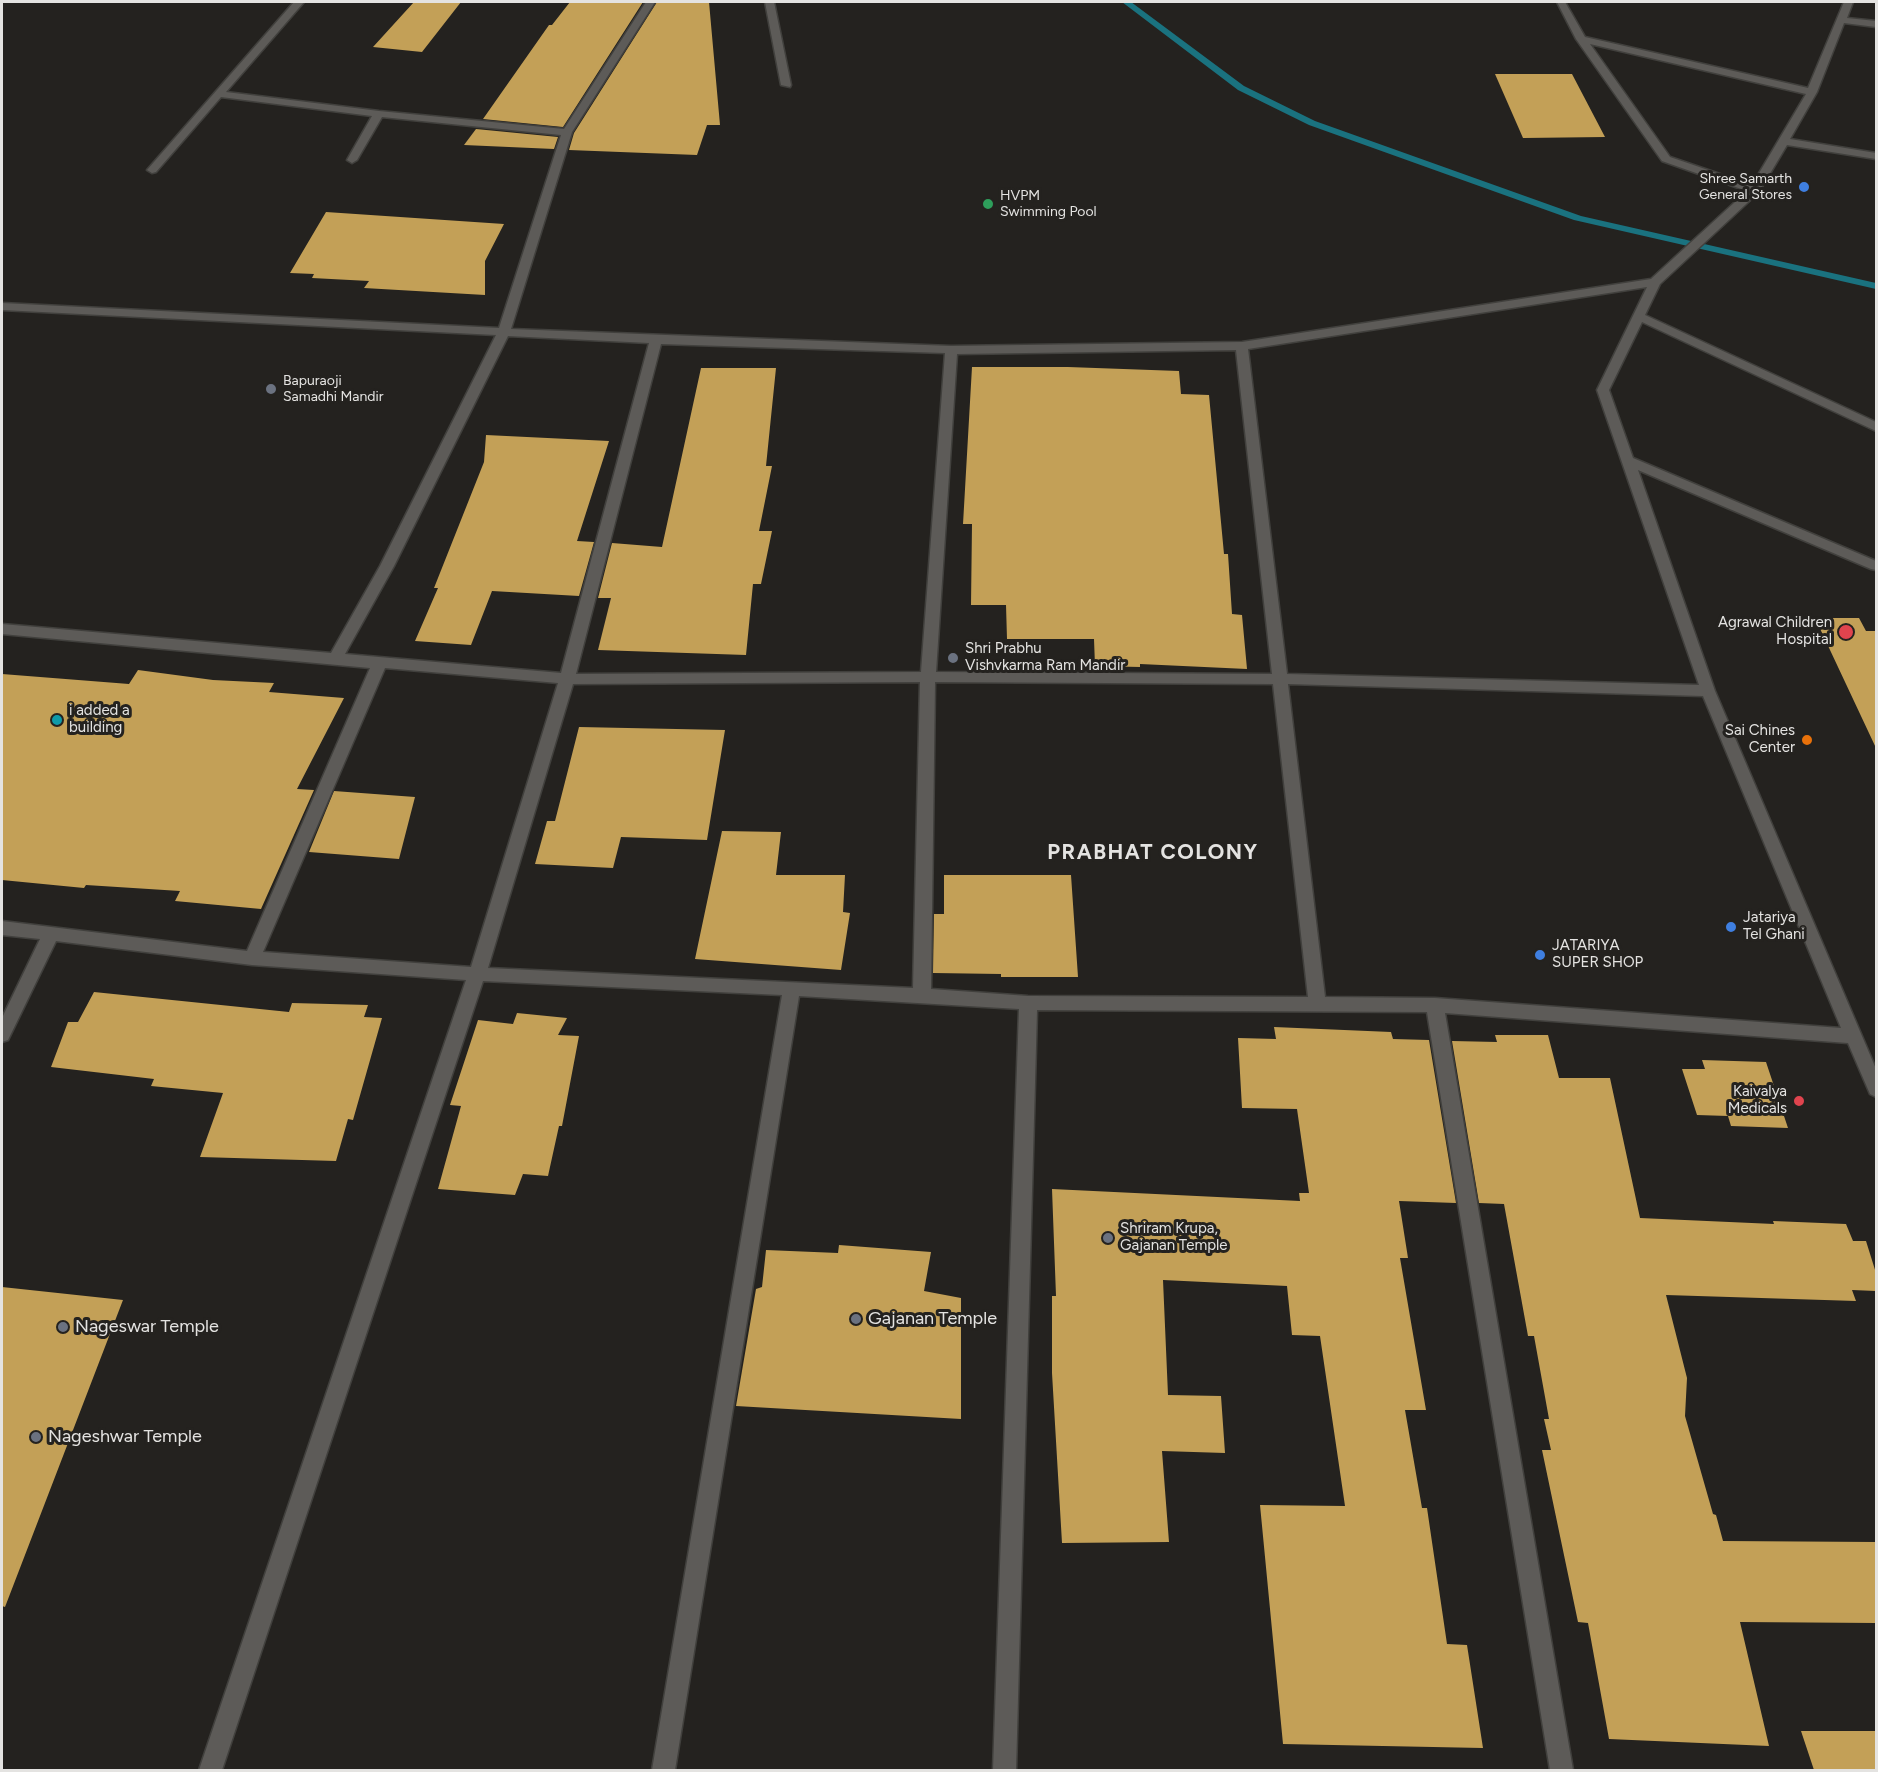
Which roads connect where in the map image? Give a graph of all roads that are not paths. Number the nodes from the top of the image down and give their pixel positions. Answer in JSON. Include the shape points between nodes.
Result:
{"nodes":[{"id":1,"x":299,"y":2,"type":"edge"},
{"id":2,"x":650,"y":2,"type":"edge"},
{"id":3,"x":769,"y":2,"type":"edge"},
{"id":4,"x":1561,"y":2,"type":"edge"},
{"id":5,"x":1848,"y":2,"type":"edge"},
{"id":6,"x":1841,"y":20,"type":"junction"},
{"id":7,"x":1876,"y":24,"type":"edge"},
{"id":8,"x":1581,"y":39,"type":"junction"},
{"id":9,"x":786,"y":85,"type":"dead end"},
{"id":10,"x":1812,"y":92,"type":"junction"},
{"id":11,"x":218,"y":94,"type":"junction"},
{"id":12,"x":379,"y":114,"type":"junction"},
{"id":13,"x":567,"y":132,"type":"junction"},
{"id":14,"x":1784,"y":141,"type":"junction"},
{"id":15,"x":1876,"y":156,"type":"edge"},
{"id":16,"x":352,"y":160,"type":"dead end"},
{"id":17,"x":152,"y":170,"type":"dead end"},
{"id":18,"x":1755,"y":190,"type":"junction"},
{"id":19,"x":1655,"y":282,"type":"junction"},
{"id":20,"x":2,"y":306,"type":"edge"},
{"id":21,"x":1638,"y":316,"type":"junction"},
{"id":22,"x":503,"y":334,"type":"junction"},
{"id":23,"x":656,"y":340,"type":"junction"},
{"id":24,"x":1242,"y":346,"type":"junction"},
{"id":25,"x":951,"y":350,"type":"junction"},
{"id":26,"x":1876,"y":427,"type":"edge"},
{"id":27,"x":1628,"y":461,"type":"junction"},
{"id":28,"x":1876,"y":567,"type":"edge"},
{"id":29,"x":2,"y":629,"type":"edge"},
{"id":30,"x":379,"y":664,"type":"junction"},
{"id":31,"x":928,"y":677,"type":"junction"},
{"id":32,"x":567,"y":680,"type":"junction"},
{"id":33,"x":1281,"y":680,"type":"junction"},
{"id":34,"x":1708,"y":691,"type":"junction"},
{"id":35,"x":2,"y":928,"type":"edge"},
{"id":36,"x":51,"y":934,"type":"junction"},
{"id":37,"x":252,"y":958,"type":"junction"},
{"id":38,"x":477,"y":974,"type":"junction"},
{"id":39,"x":792,"y":988,"type":"junction"},
{"id":40,"x":922,"y":994,"type":"junction"},
{"id":41,"x":1028,"y":1003,"type":"junction"},
{"id":42,"x":1317,"y":1004,"type":"junction"},
{"id":43,"x":1435,"y":1005,"type":"junction"},
{"id":44,"x":2,"y":1035,"type":"edge"},
{"id":45,"x":1852,"y":1036,"type":"junction"},
{"id":46,"x":1876,"y":1089,"type":"edge"},
{"id":47,"x":210,"y":1770,"type":"edge"},
{"id":48,"x":663,"y":1770,"type":"edge"},
{"id":49,"x":1004,"y":1770,"type":"edge"},
{"id":50,"x":1562,"y":1770,"type":"edge"}],
"edges":[{"from":1,"to":11,"type":"street"},
{"from":2,"to":13,"type":"street"},
{"from":3,"to":9,"type":"street"},
{"from":4,"to":8,"type":"street"},
{"from":5,"to":6,"type":"street"},
{"from":6,"to":7,"type":"street"},
{"from":6,"to":10,"type":"street"},
{"from":8,"to":10,"type":"street"},
{"from":8,"to":18,"type":"street","via":[[1666,159]]},
{"from":10,"to":14,"type":"street"},
{"from":11,"to":12,"type":"street"},
{"from":11,"to":17,"type":"street"},
{"from":12,"to":13,"type":"street"},
{"from":12,"to":16,"type":"street"},
{"from":13,"to":22,"type":"street"},
{"from":14,"to":15,"type":"street"},
{"from":14,"to":18,"type":"street"},
{"from":18,"to":19,"type":"street"},
{"from":19,"to":21,"type":"street"},
{"from":19,"to":24,"type":"street"},
{"from":20,"to":22,"type":"street"},
{"from":21,"to":26,"type":"street"},
{"from":21,"to":27,"type":"street","via":[[1603,390]]},
{"from":22,"to":23,"type":"street"},
{"from":22,"to":30,"type":"street","via":[[387,566],[336,658]]},
{"from":23,"to":25,"type":"street"},
{"from":23,"to":32,"type":"street"},
{"from":24,"to":25,"type":"street"},
{"from":24,"to":33,"type":"street"},
{"from":25,"to":31,"type":"street"},
{"from":27,"to":28,"type":"street"},
{"from":27,"to":34,"type":"street"},
{"from":29,"to":30,"type":"street"},
{"from":30,"to":32,"type":"street"},
{"from":30,"to":37,"type":"street"},
{"from":31,"to":32,"type":"street"},
{"from":31,"to":33,"type":"street"},
{"from":31,"to":40,"type":"street"},
{"from":32,"to":38,"type":"street"},
{"from":33,"to":34,"type":"street"},
{"from":33,"to":42,"type":"street"},
{"from":34,"to":45,"type":"street"},
{"from":35,"to":36,"type":"street"},
{"from":36,"to":37,"type":"street"},
{"from":36,"to":44,"type":"street"},
{"from":37,"to":38,"type":"street"},
{"from":38,"to":39,"type":"street"},
{"from":38,"to":47,"type":"street"},
{"from":39,"to":40,"type":"street"},
{"from":39,"to":48,"type":"street"},
{"from":40,"to":41,"type":"street"},
{"from":41,"to":42,"type":"street"},
{"from":41,"to":49,"type":"street"},
{"from":42,"to":43,"type":"street"},
{"from":43,"to":45,"type":"street"},
{"from":43,"to":50,"type":"street"},
{"from":45,"to":46,"type":"street"}]}
